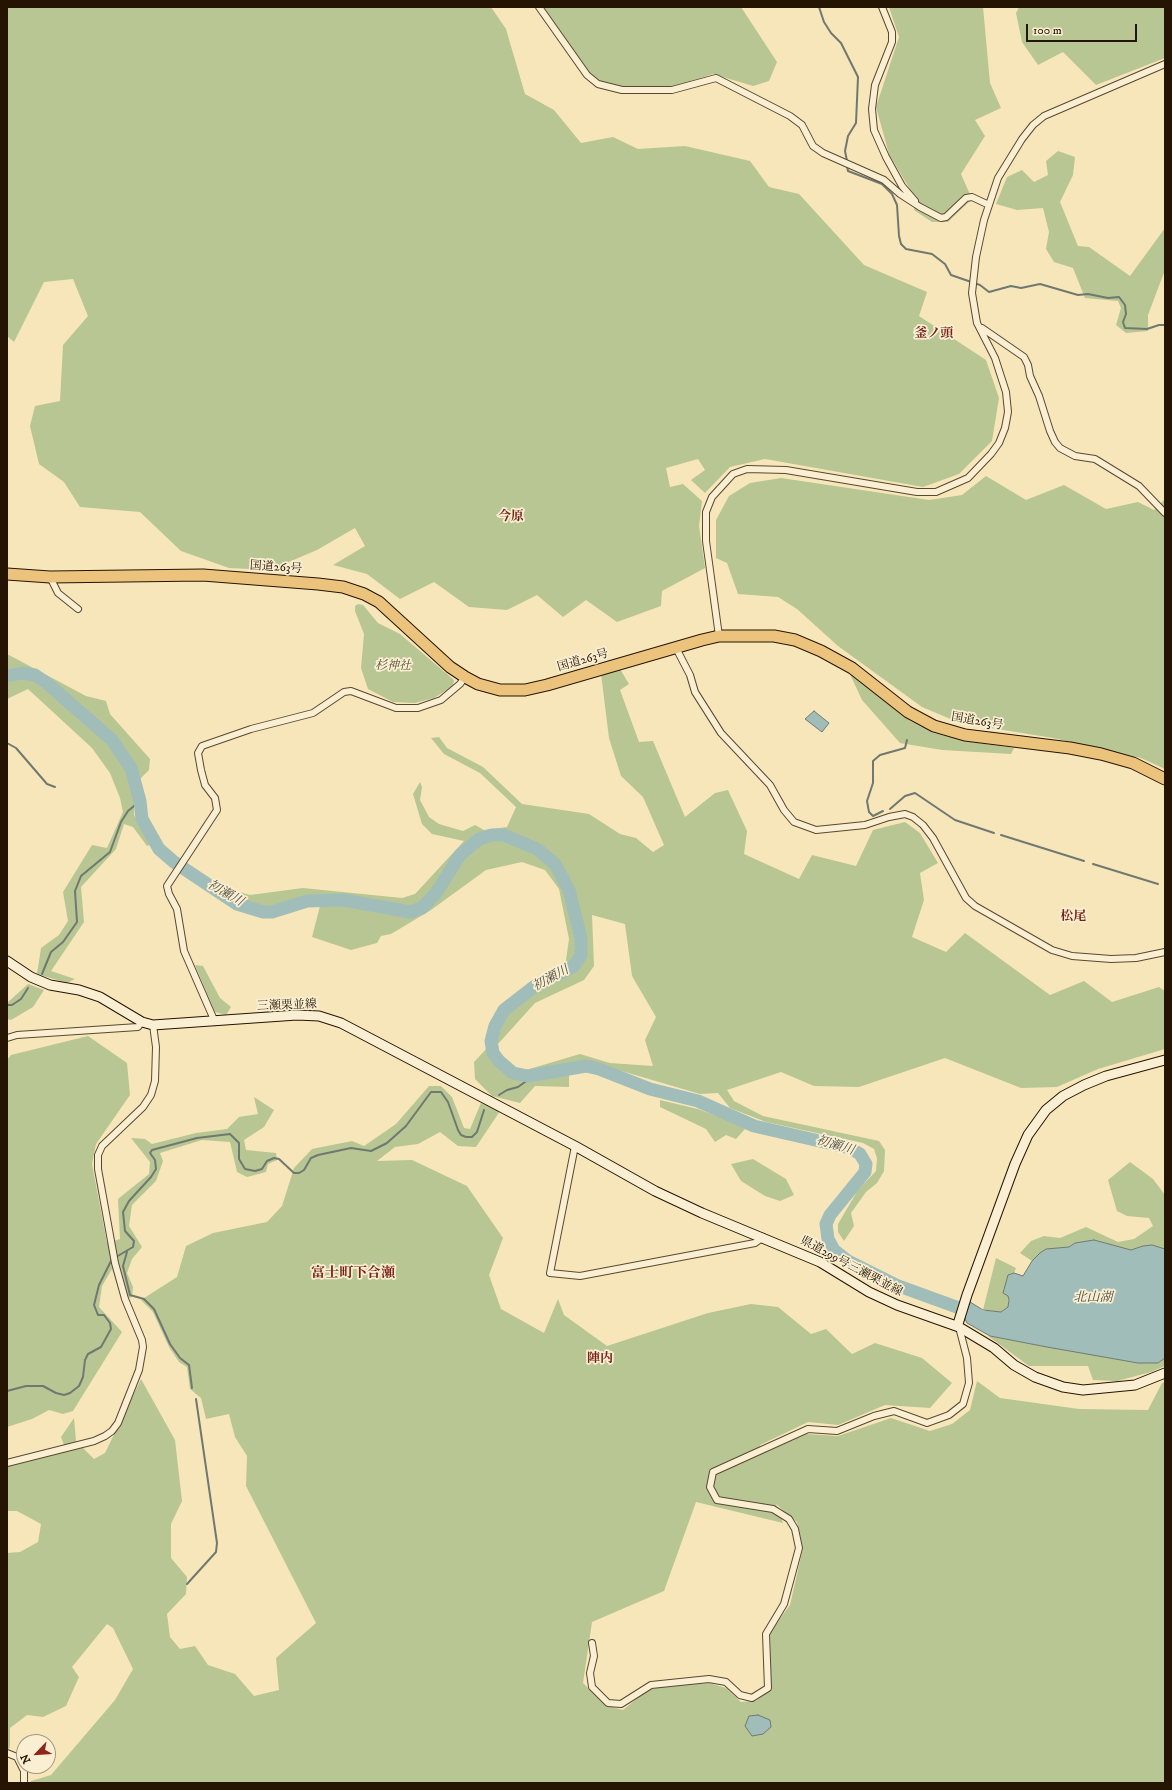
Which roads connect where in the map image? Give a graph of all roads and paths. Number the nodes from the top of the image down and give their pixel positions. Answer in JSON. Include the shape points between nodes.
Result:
{"nodes":[{"id":1,"x":539,"y":7,"type":"edge"},
{"id":2,"x":882,"y":7,"type":"edge"},
{"id":3,"x":1165,"y":64,"type":"edge"},
{"id":4,"x":989,"y":205,"type":"junction"},
{"id":5,"x":920,"y":207,"type":"junction"},
{"id":6,"x":977,"y":323,"type":"junction"},
{"id":7,"x":1165,"y":513,"type":"edge"},
{"id":8,"x":7,"y":574,"type":"edge"},
{"id":9,"x":50,"y":577,"type":"junction"},
{"id":10,"x":78,"y":609,"type":"dead end"},
{"id":11,"x":719,"y":636,"type":"junction"},
{"id":12,"x":676,"y":648,"type":"junction"},
{"id":13,"x":465,"y":677,"type":"junction"},
{"id":14,"x":1165,"y":779,"type":"edge"},
{"id":15,"x":1165,"y":952,"type":"edge"},
{"id":16,"x":7,"y":961,"type":"edge"},
{"id":17,"x":142,"y":1022,"type":"junction"},
{"id":18,"x":215,"y":1022,"type":"junction"},
{"id":19,"x":154,"y":1025,"type":"junction"},
{"id":20,"x":7,"y":1038,"type":"edge"},
{"id":21,"x":1165,"y":1060,"type":"edge"},
{"id":22,"x":575,"y":1146,"type":"junction"},
{"id":23,"x":763,"y":1237,"type":"junction"},
{"id":24,"x":958,"y":1326,"type":"junction"},
{"id":25,"x":1165,"y":1373,"type":"edge"},
{"id":26,"x":7,"y":1463,"type":"edge"},
{"id":27,"x":592,"y":1643,"type":"dead end"},
{"id":28,"x":7,"y":1753,"type":"edge"},
{"id":29,"x":24,"y":1783,"type":"edge"}],
"edges":[{"from":1,"to":5,"type":"street","via":[[587,76],[598,84],[622,90],[672,90],[716,78],[790,116],[802,125],[813,146],[822,153],[884,180]]},
{"from":2,"to":5,"type":"street","via":[[892,32],[892,42],[875,85],[872,109],[874,130],[902,186]]},
{"from":3,"to":4,"type":"street","via":[[1044,116],[1033,125],[1008,160],[998,178]]},
{"from":4,"to":5,"type":"street","via":[[972,197],[966,198],[946,217],[941,218]]},
{"from":4,"to":6,"type":"street","via":[[976,257],[972,293]]},
{"from":6,"to":7,"type":"street","via":[[987,333],[1024,357],[1050,431],[1060,448],[1075,456],[1095,459],[1112,472],[1139,486]]},
{"from":6,"to":11,"type":"street","via":[[995,358],[1006,392],[1006,428],[991,454],[968,478],[936,492],[917,492],[786,470],[747,469],[733,474],[712,497],[706,512],[706,541]]},
{"from":8,"to":9,"type":"highway","name":"国道263号"},
{"from":9,"to":10,"type":"street","via":[[58,593]]},
{"from":9,"to":13,"type":"highway","name":"国道263号","via":[[204,576],[343,588],[364,594],[378,602],[450,667]]},
{"from":11,"to":12,"type":"highway","name":"国道263号"},
{"from":11,"to":14,"type":"highway","name":"国道263号","via":[[774,636],[802,643],[852,668],[908,712],[934,726],[965,735],[1101,754],[1133,763]]},
{"from":12,"to":13,"type":"highway","name":"国道263号","via":[[525,690],[500,690],[478,684]]},
{"from":12,"to":15,"type":"street","via":[[690,675],[695,692],[721,733],[770,785],[794,822],[816,830],[865,825],[905,814],[923,825],[933,838],[966,898],[975,906],[1052,950],[1072,956],[1111,959],[1136,958]]},
{"from":13,"to":18,"type":"street","via":[[441,700],[418,708],[396,708],[351,691],[344,692],[312,713],[251,729],[202,746],[198,753],[201,770],[206,785],[215,798],[217,810],[167,886],[177,909],[184,951]]},
{"from":16,"to":17,"type":"main road","name":"三瀬栗並線","via":[[31,977],[50,985],[100,997]]},
{"from":17,"to":19,"type":"main road","name":"三瀬栗並線"},
{"from":17,"to":20,"type":"street","via":[[138,1027],[17,1035]]},
{"from":18,"to":19,"type":"main road","name":"三瀬栗並線"},
{"from":18,"to":22,"type":"main road","name":"三瀬栗並線","via":[[297,1015],[319,1016],[341,1022]]},
{"from":19,"to":26,"type":"street","via":[[155,1081],[151,1095],[102,1146],[98,1156],[112,1252],[125,1299],[142,1340],[139,1370],[118,1423],[112,1430],[94,1442]]},
{"from":21,"to":24,"type":"main road","via":[[1106,1076],[1084,1085],[1063,1096],[1046,1110],[1028,1135],[966,1295]]},
{"from":22,"to":23,"type":"main road","name":"県道299号三瀬栗並線","via":[[655,1191]]},
{"from":22,"to":23,"type":"street","via":[[550,1273],[580,1276],[755,1243]]},
{"from":23,"to":24,"type":"main road","name":"県道299号三瀬栗並線","via":[[820,1262],[890,1302]]},
{"from":24,"to":25,"type":"main road","name":"県道299号三瀬栗並線","via":[[994,1348],[1019,1368],[1063,1387],[1082,1390],[1135,1385]]},
{"from":24,"to":27,"type":"street","via":[[967,1358],[969,1382],[963,1404],[949,1415],[926,1423],[894,1411],[837,1431],[808,1429],[713,1472],[710,1486],[717,1500],[773,1510],[789,1519],[795,1529],[799,1548],[786,1597],[766,1634],[768,1688],[752,1698],[740,1695],[726,1682],[709,1679],[651,1685],[621,1704],[608,1702],[592,1687]]},
{"from":28,"to":29,"type":"street","via":[[17,1757],[24,1771]]}]}
